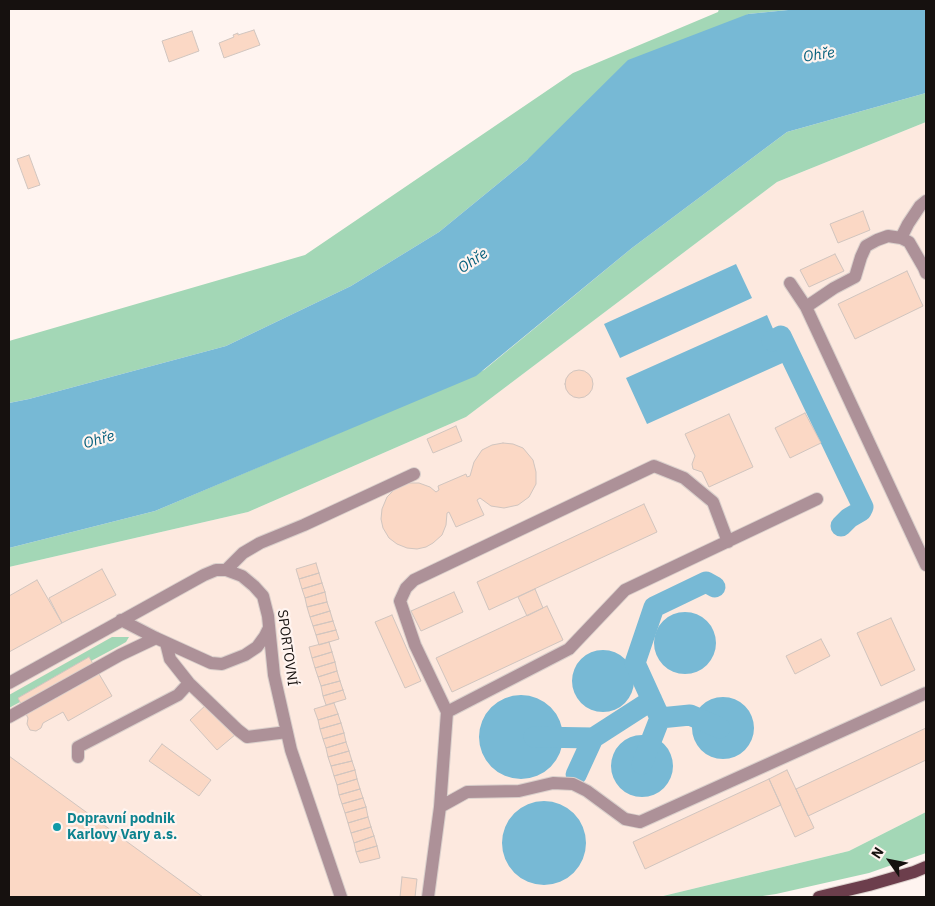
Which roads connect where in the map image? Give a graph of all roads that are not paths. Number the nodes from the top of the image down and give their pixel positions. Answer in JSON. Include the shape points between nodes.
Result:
{"nodes":[{"id":1,"x":926,"y":201,"type":"edge"},
{"id":2,"x":901,"y":238,"type":"junction"},
{"id":3,"x":926,"y":274,"type":"edge"},
{"id":4,"x":790,"y":283,"type":"dead end"},
{"id":5,"x":806,"y":306,"type":"junction"},
{"id":6,"x":414,"y":474,"type":"dead end"},
{"id":7,"x":818,"y":499,"type":"dead end"},
{"id":8,"x":728,"y":542,"type":"junction"},
{"id":9,"x":926,"y":565,"type":"edge"},
{"id":10,"x":226,"y":570,"type":"junction"},
{"id":11,"x":122,"y":620,"type":"junction"},
{"id":12,"x":269,"y":628,"type":"junction"},
{"id":13,"x":161,"y":641,"type":"junction"},
{"id":14,"x":9,"y":683,"type":"edge"},
{"id":15,"x":188,"y":683,"type":"junction"},
{"id":16,"x":926,"y":693,"type":"edge"},
{"id":17,"x":447,"y":712,"type":"junction"},
{"id":18,"x":9,"y":718,"type":"edge"},
{"id":19,"x":287,"y":732,"type":"junction"},
{"id":20,"x":78,"y":757,"type":"dead end"},
{"id":21,"x":440,"y":807,"type":"junction"},
{"id":22,"x":926,"y":867,"type":"edge"},
{"id":23,"x":341,"y":897,"type":"edge"},
{"id":24,"x":428,"y":897,"type":"edge"},
{"id":25,"x":818,"y":897,"type":"edge"}],
"edges":[{"from":1,"to":2,"type":"street"},
{"from":2,"to":3,"type":"street","via":[[909,242]]},
{"from":2,"to":5,"type":"street","via":[[888,236],[866,246],[855,277]]},
{"from":4,"to":5,"type":"street"},
{"from":5,"to":9,"type":"street"},
{"from":6,"to":10,"type":"street","via":[[260,543],[243,553]]},
{"from":7,"to":8,"type":"street"},
{"from":8,"to":17,"type":"street","via":[[625,590],[569,649]]},
{"from":8,"to":17,"type":"street","via":[[713,502],[684,478],[654,466],[414,580],[400,601],[415,645]]},
{"from":10,"to":11,"type":"street","via":[[204,575]]},
{"from":10,"to":12,"type":"street","name":"SPORTOVNÍ","via":[[242,576],[263,596]]},
{"from":11,"to":13,"type":"street"},
{"from":11,"to":14,"type":"street"},
{"from":12,"to":13,"type":"street","via":[[257,647],[222,664],[211,663]]},
{"from":12,"to":19,"type":"street","name":"SPORTOVNÍ","via":[[274,675]]},
{"from":13,"to":15,"type":"street"},
{"from":13,"to":18,"type":"street","via":[[120,655]]},
{"from":15,"to":19,"type":"street","via":[[247,737]]},
{"from":15,"to":20,"type":"street","via":[[178,695],[78,747]]},
{"from":16,"to":21,"type":"street","via":[[640,822],[625,819],[573,784],[553,783],[519,791],[467,792]]},
{"from":17,"to":21,"type":"street"},
{"from":19,"to":23,"type":"street","name":"SPORTOVNÍ"},
{"from":21,"to":24,"type":"street"},
{"from":22,"to":25,"type":"main road"}]}
